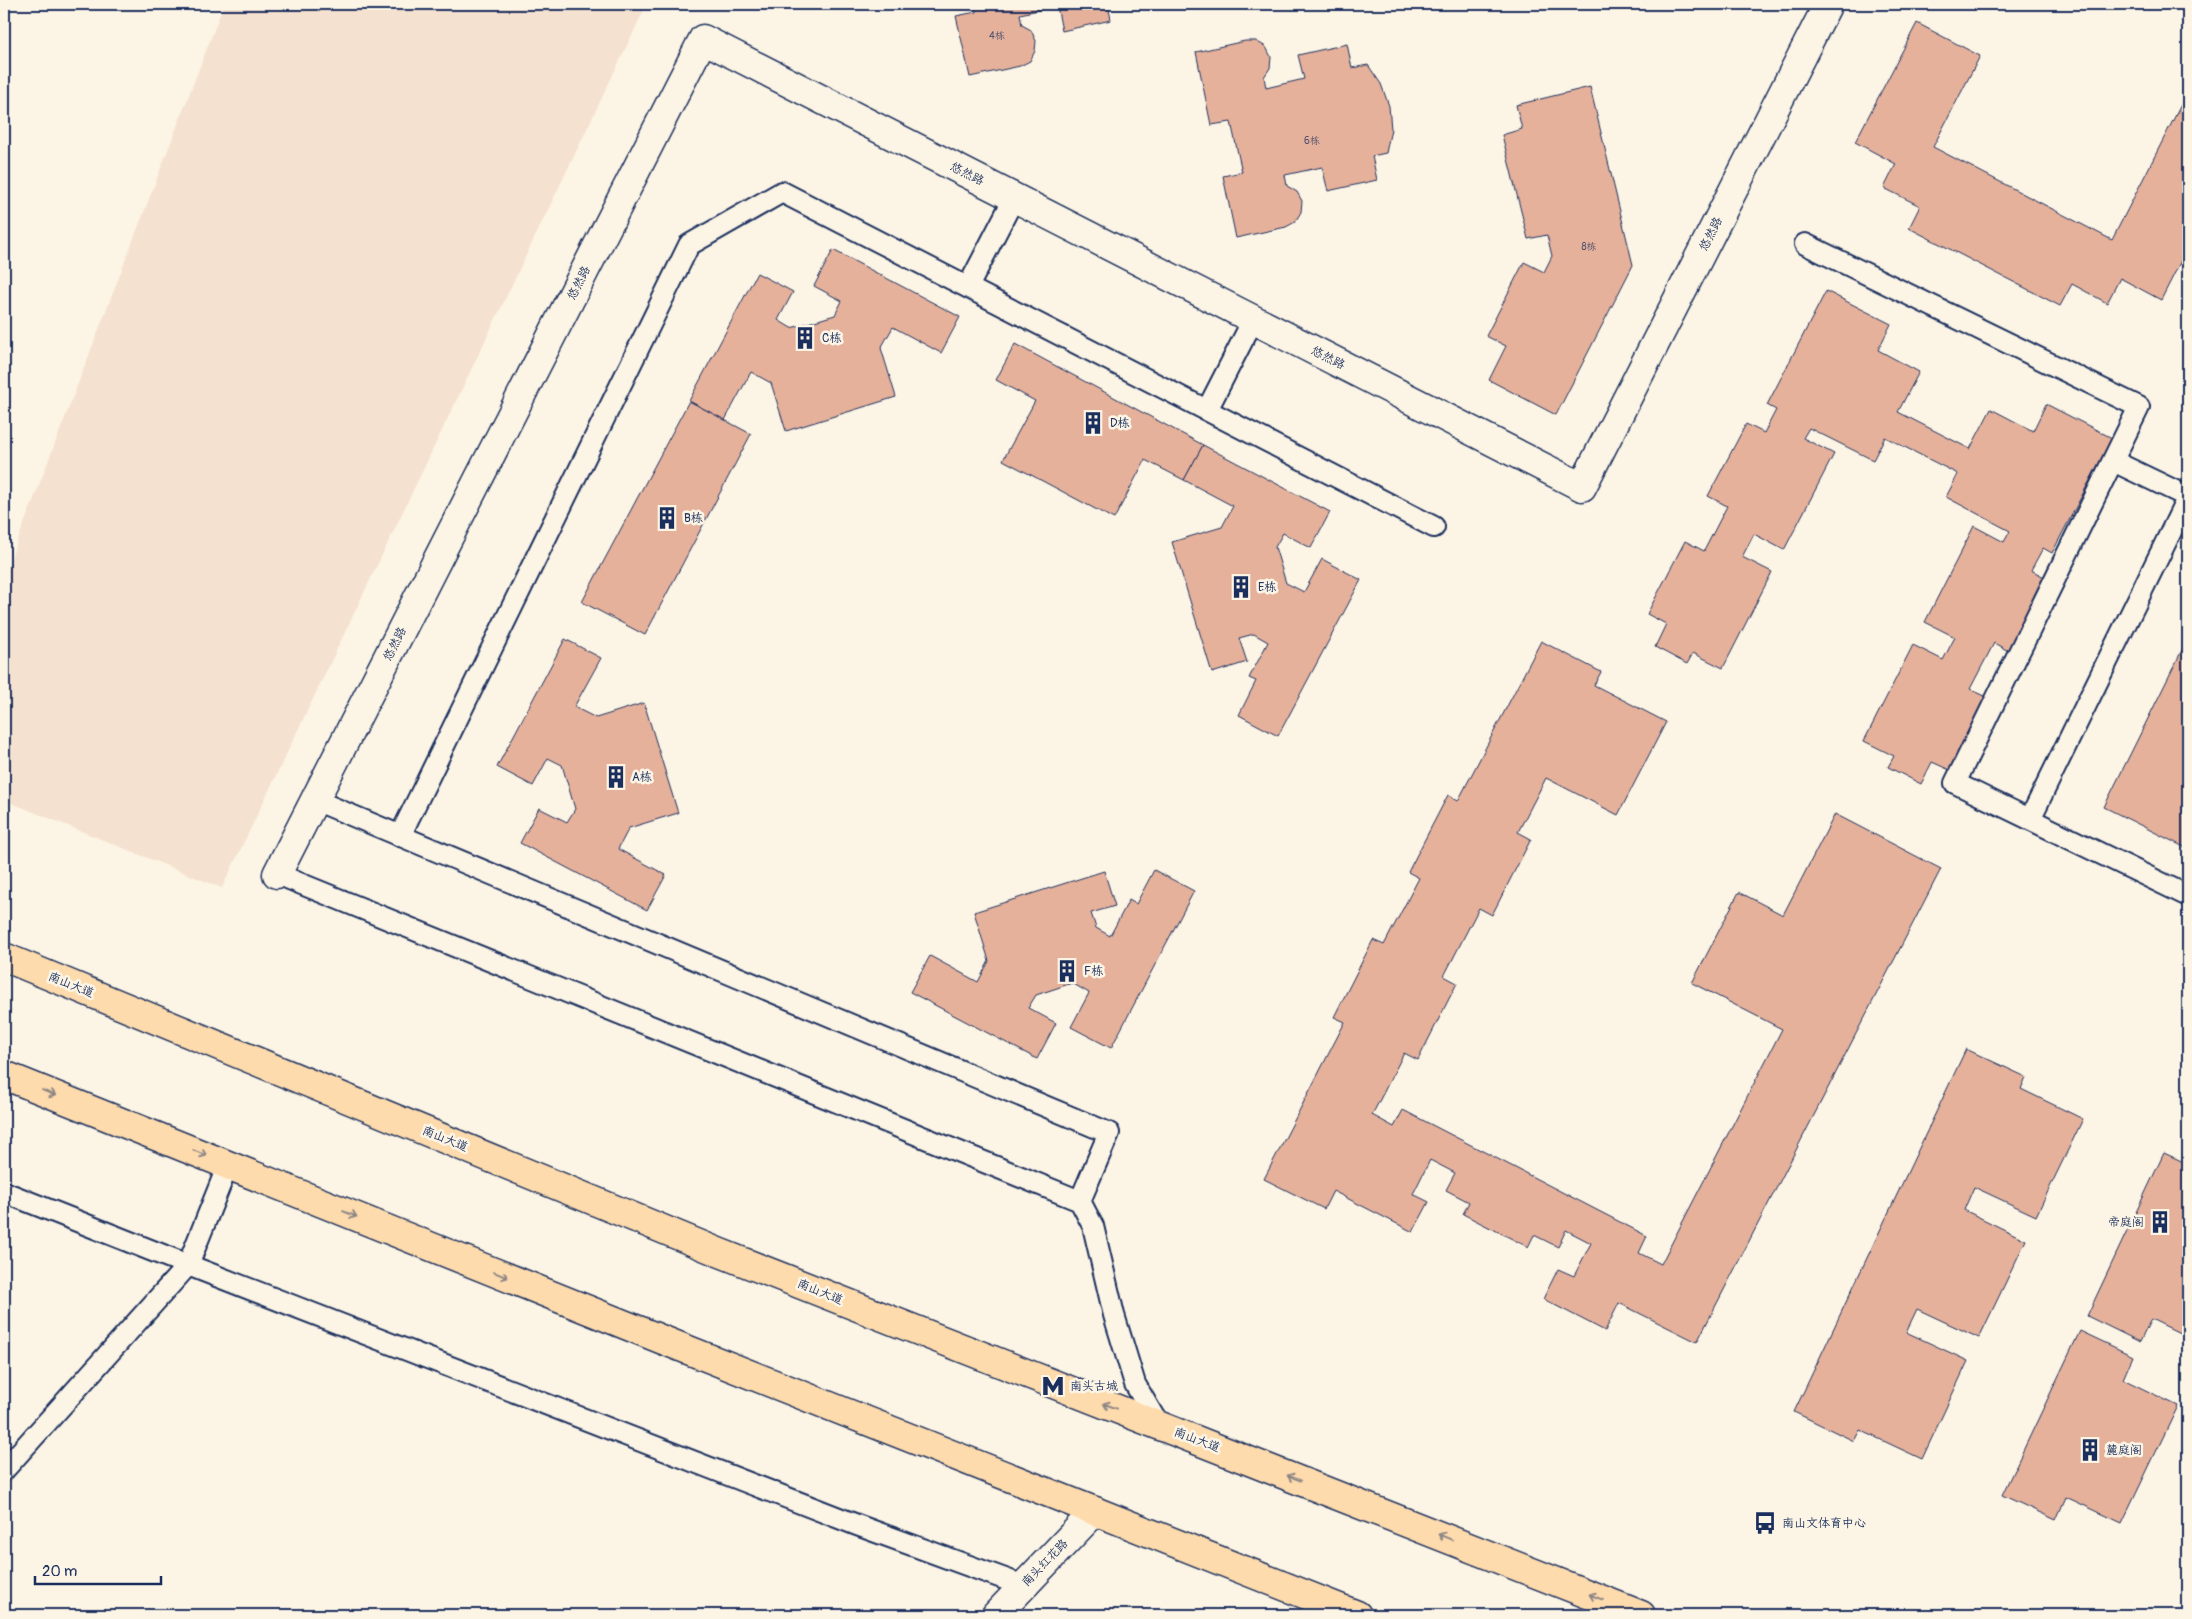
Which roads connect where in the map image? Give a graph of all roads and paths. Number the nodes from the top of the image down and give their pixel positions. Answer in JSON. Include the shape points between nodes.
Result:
{"nodes":[{"id":1,"x":1828,"y":4,"type":"edge"},
{"id":2,"x":1014,"y":198,"type":"junction"},
{"id":3,"x":1805,"y":244,"type":"dead end"},
{"id":4,"x":968,"y":287,"type":"junction"},
{"id":5,"x":1253,"y":320,"type":"junction"},
{"id":6,"x":1207,"y":410,"type":"junction"},
{"id":7,"x":2113,"y":461,"type":"junction"},
{"id":8,"x":2188,"y":497,"type":"edge"},
{"id":9,"x":1434,"y":527,"type":"dead end"},
{"id":10,"x":315,"y":800,"type":"junction"},
{"id":11,"x":2030,"y":819,"type":"junction"},
{"id":12,"x":400,"y":836,"type":"junction"},
{"id":13,"x":277,"y":874,"type":"joint"},
{"id":14,"x":2188,"y":896,"type":"edge"},
{"id":15,"x":4,"y":957,"type":"edge"},
{"id":16,"x":4,"y":1075,"type":"edge"},
{"id":17,"x":228,"y":1165,"type":"junction"},
{"id":18,"x":4,"y":1192,"type":"edge"},
{"id":19,"x":1080,"y":1201,"type":"junction"},
{"id":20,"x":188,"y":1265,"type":"junction"},
{"id":21,"x":1158,"y":1424,"type":"junction"},
{"id":22,"x":4,"y":1470,"type":"edge"},
{"id":23,"x":1095,"y":1511,"type":"junction"},
{"id":24,"x":1024,"y":1586,"type":"junction"},
{"id":25,"x":996,"y":1615,"type":"edge"},
{"id":26,"x":1357,"y":1615,"type":"edge"},
{"id":27,"x":1641,"y":1615,"type":"edge"}],
"edges":[{"from":1,"to":5,"type":"street","name":"悠然路","via":[[1582,487]]},
{"from":2,"to":4,"type":"lane"},
{"from":2,"to":5,"type":"street","name":"悠然路"},
{"from":2,"to":10,"type":"street","name":"悠然路","via":[[703,39]]},
{"from":3,"to":7,"type":"lane","via":[[2139,408]]},
{"from":4,"to":6,"type":"lane"},
{"from":4,"to":12,"type":"lane","via":[[782,192],[689,245]]},
{"from":5,"to":6,"type":"lane"},
{"from":6,"to":9,"type":"lane"},
{"from":7,"to":8,"type":"lane"},
{"from":7,"to":11,"type":"lane","via":[[1956,783]]},
{"from":8,"to":11,"type":"lane"},
{"from":10,"to":12,"type":"lane"},
{"from":10,"to":13,"type":"street","name":"悠然路"},
{"from":11,"to":14,"type":"lane"},
{"from":12,"to":19,"type":"lane","via":[[1109,1133]]},
{"from":13,"to":19,"type":"lane"},
{"from":21,"to":15,"type":"main road","name":"南山大道","one_way":true,"via":[[718,1252]]},
{"from":16,"to":17,"type":"main road","one_way":true},
{"from":17,"to":20,"type":"lane"},
{"from":17,"to":23,"type":"main road","one_way":true},
{"from":18,"to":20,"type":"lane"},
{"from":19,"to":21,"type":"lane","via":[[1093,1226],[1114,1315],[1135,1384]]},
{"from":20,"to":22,"type":"lane"},
{"from":20,"to":24,"type":"lane","via":[[857,1525]]},
{"from":27,"to":21,"type":"main road","name":"南山大道","one_way":true},
{"from":23,"to":24,"type":"street","name":"南头红花路"},
{"from":23,"to":26,"type":"main road"},
{"from":24,"to":25,"type":"street","name":"南头红花路"}]}
